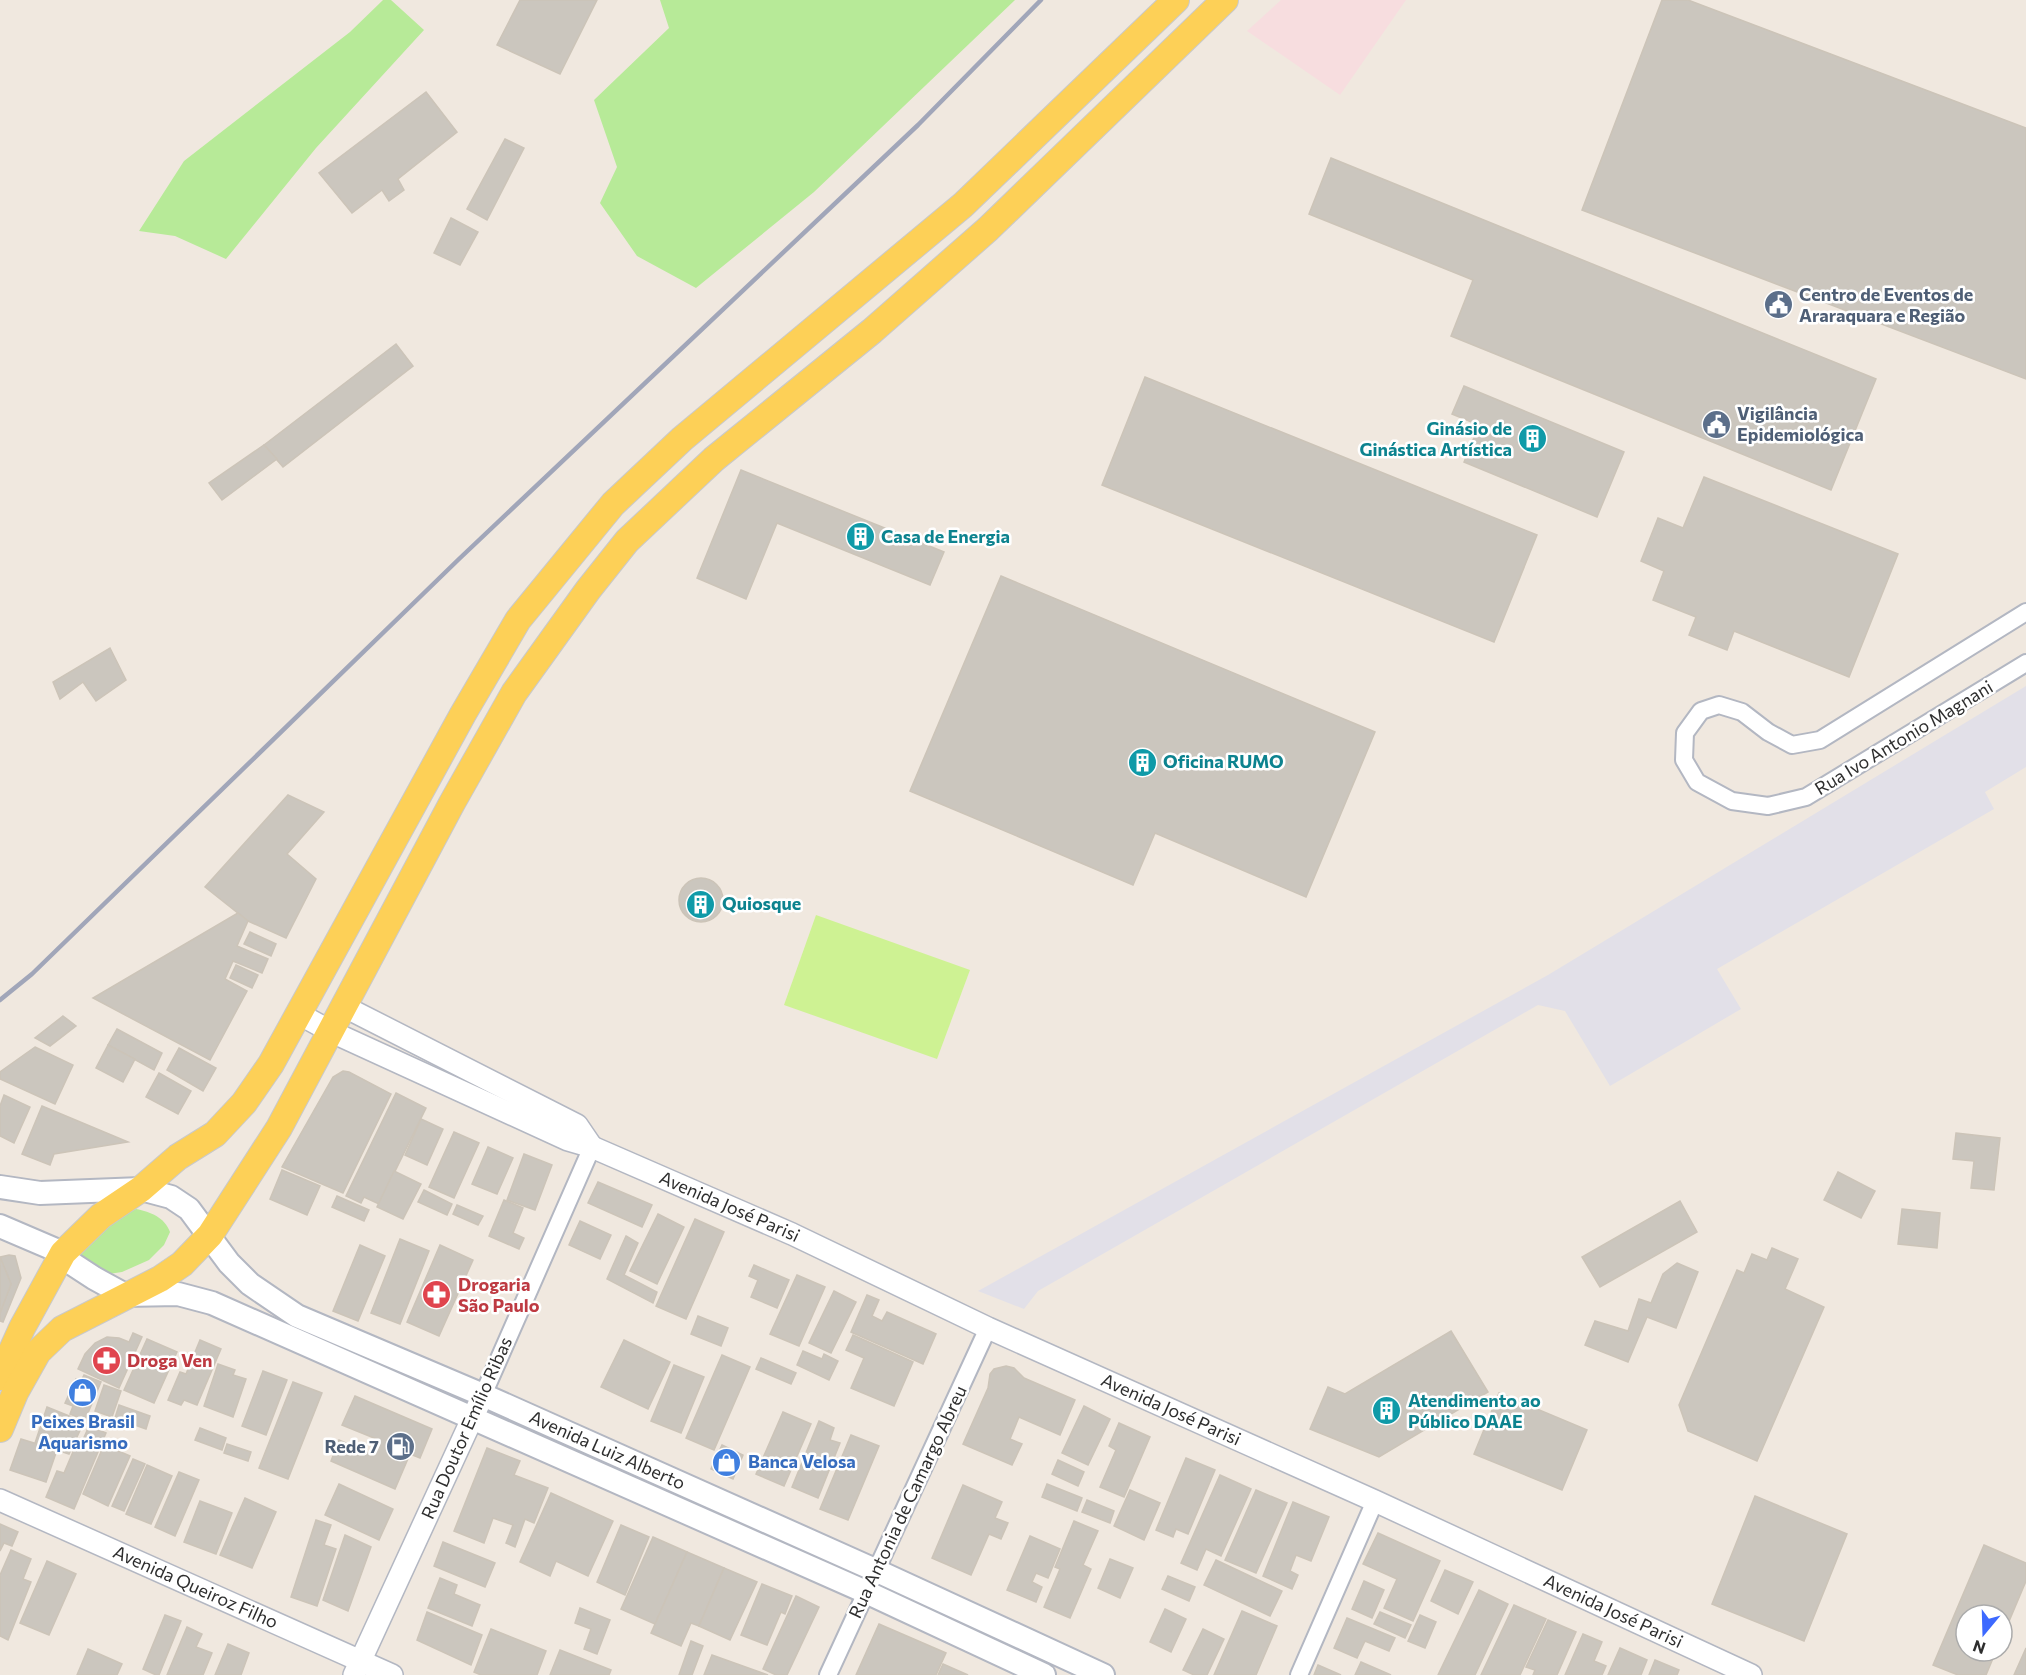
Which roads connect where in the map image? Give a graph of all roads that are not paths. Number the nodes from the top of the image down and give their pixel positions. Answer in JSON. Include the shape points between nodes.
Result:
{"nodes":[{"id":1,"x":1176,"y":0,"type":"edge"},
{"id":2,"x":1225,"y":0,"type":"edge"},
{"id":3,"x":2026,"y":612,"type":"edge"},
{"id":4,"x":2026,"y":663,"type":"edge"},
{"id":5,"x":345,"y":1007,"type":"junction"},
{"id":6,"x":299,"y":1014,"type":"junction"},
{"id":7,"x":332,"y":1032,"type":"junction"},
{"id":8,"x":592,"y":1147,"type":"junction"},
{"id":9,"x":0,"y":1187,"type":"edge"},
{"id":10,"x":141,"y":1189,"type":"junction"},
{"id":11,"x":0,"y":1226,"type":"edge"},
{"id":12,"x":210,"y":1235,"type":"junction"},
{"id":13,"x":63,"y":1253,"type":"junction"},
{"id":14,"x":125,"y":1295,"type":"junction"},
{"id":15,"x":988,"y":1329,"type":"junction"},
{"id":16,"x":0,"y":1377,"type":"edge"},
{"id":17,"x":483,"y":1395,"type":"junction"},
{"id":18,"x":473,"y":1418,"type":"junction"},
{"id":19,"x":0,"y":1428,"type":"edge"},
{"id":20,"x":0,"y":1500,"type":"edge"},
{"id":21,"x":1375,"y":1501,"type":"junction"},
{"id":22,"x":875,"y":1570,"type":"junction"},
{"id":23,"x":866,"y":1592,"type":"junction"},
{"id":24,"x":357,"y":1668,"type":"edge"},
{"id":25,"x":392,"y":1675,"type":"edge"},
{"id":26,"x":828,"y":1675,"type":"edge"},
{"id":27,"x":1044,"y":1675,"type":"edge"},
{"id":28,"x":1103,"y":1675,"type":"edge"},
{"id":29,"x":1299,"y":1675,"type":"edge"},
{"id":30,"x":1751,"y":1675,"type":"edge"}],
"edges":[{"from":1,"to":6,"type":"main road","via":[[963,205],[682,439],[613,504],[518,620],[457,723]]},
{"from":2,"to":5,"type":"main road","via":[[988,229],[872,331],[714,459],[627,541],[514,693]]},
{"from":3,"to":4,"type":"street","name":"Rua Ivo Antonio Magnani","via":[[1820,740],[1792,745],[1742,711],[1719,705],[1701,711],[1685,733],[1684,760],[1697,782],[1732,801],[1768,806],[1806,797]]},
{"from":5,"to":7,"type":"main road"},
{"from":5,"to":8,"type":"street","name":"Avenida José Parisi","via":[[577,1125]]},
{"from":6,"to":7,"type":"street","name":"Avenida José Parisi"},
{"from":6,"to":10,"type":"main road","via":[[244,1103],[215,1134],[178,1157]]},
{"from":7,"to":8,"type":"street","name":"Avenida José Parisi","via":[[568,1140]]},
{"from":7,"to":12,"type":"main road","via":[[279,1128]]},
{"from":8,"to":15,"type":"street","name":"Avenida José Parisi","via":[[792,1234]]},
{"from":8,"to":17,"type":"street","name":"Rua Doutor Emílio Ribas"},
{"from":9,"to":10,"type":"main road","name":"Avenida Luiz Alberto","via":[[40,1193]]},
{"from":10,"to":12,"type":"main road","name":"Avenida Luiz Alberto","via":[[171,1197],[189,1209]]},
{"from":10,"to":13,"type":"main road","via":[[101,1216]]},
{"from":11,"to":13,"type":"main road","name":"Avenida Luiz Alberto"},
{"from":12,"to":14,"type":"main road","via":[[182,1264]]},
{"from":12,"to":17,"type":"main road","name":"Avenida Luiz Alberto","via":[[250,1284],[297,1316]]},
{"from":13,"to":14,"type":"main road","name":"Avenida Luiz Alberto","via":[[71,1263]]},
{"from":13,"to":16,"type":"main road"},
{"from":14,"to":18,"type":"main road","name":"Avenida Luiz Alberto","via":[[178,1294],[212,1303]]},
{"from":14,"to":19,"type":"main road","via":[[62,1329],[38,1352]]},
{"from":15,"to":21,"type":"street","name":"Avenida José Parisi"},
{"from":15,"to":22,"type":"street","name":"Rua Antonia de Camargo Abreu"},
{"from":17,"to":18,"type":"street","name":"Rua Doutor Emílio Ribas"},
{"from":17,"to":22,"type":"main road","name":"Avenida Luiz Alberto"},
{"from":18,"to":23,"type":"main road","name":"Avenida Luiz Alberto"},
{"from":18,"to":24,"type":"street","name":"Rua Doutor Emílio Ribas"},
{"from":20,"to":24,"type":"street","name":"Avenida Queiroz Filho"},
{"from":21,"to":29,"type":"street"},
{"from":21,"to":30,"type":"street","name":"Avenida José Parisi"},
{"from":22,"to":23,"type":"street","name":"Rua Antonia de Camargo Abreu"},
{"from":22,"to":28,"type":"main road","name":"Avenida Luiz Alberto"},
{"from":23,"to":26,"type":"street","name":"Rua Antonia de Camargo Abreu"},
{"from":23,"to":27,"type":"main road","name":"Avenida Luiz Alberto"},
{"from":24,"to":25,"type":"street","name":"Avenida Queiroz Filho"}]}
